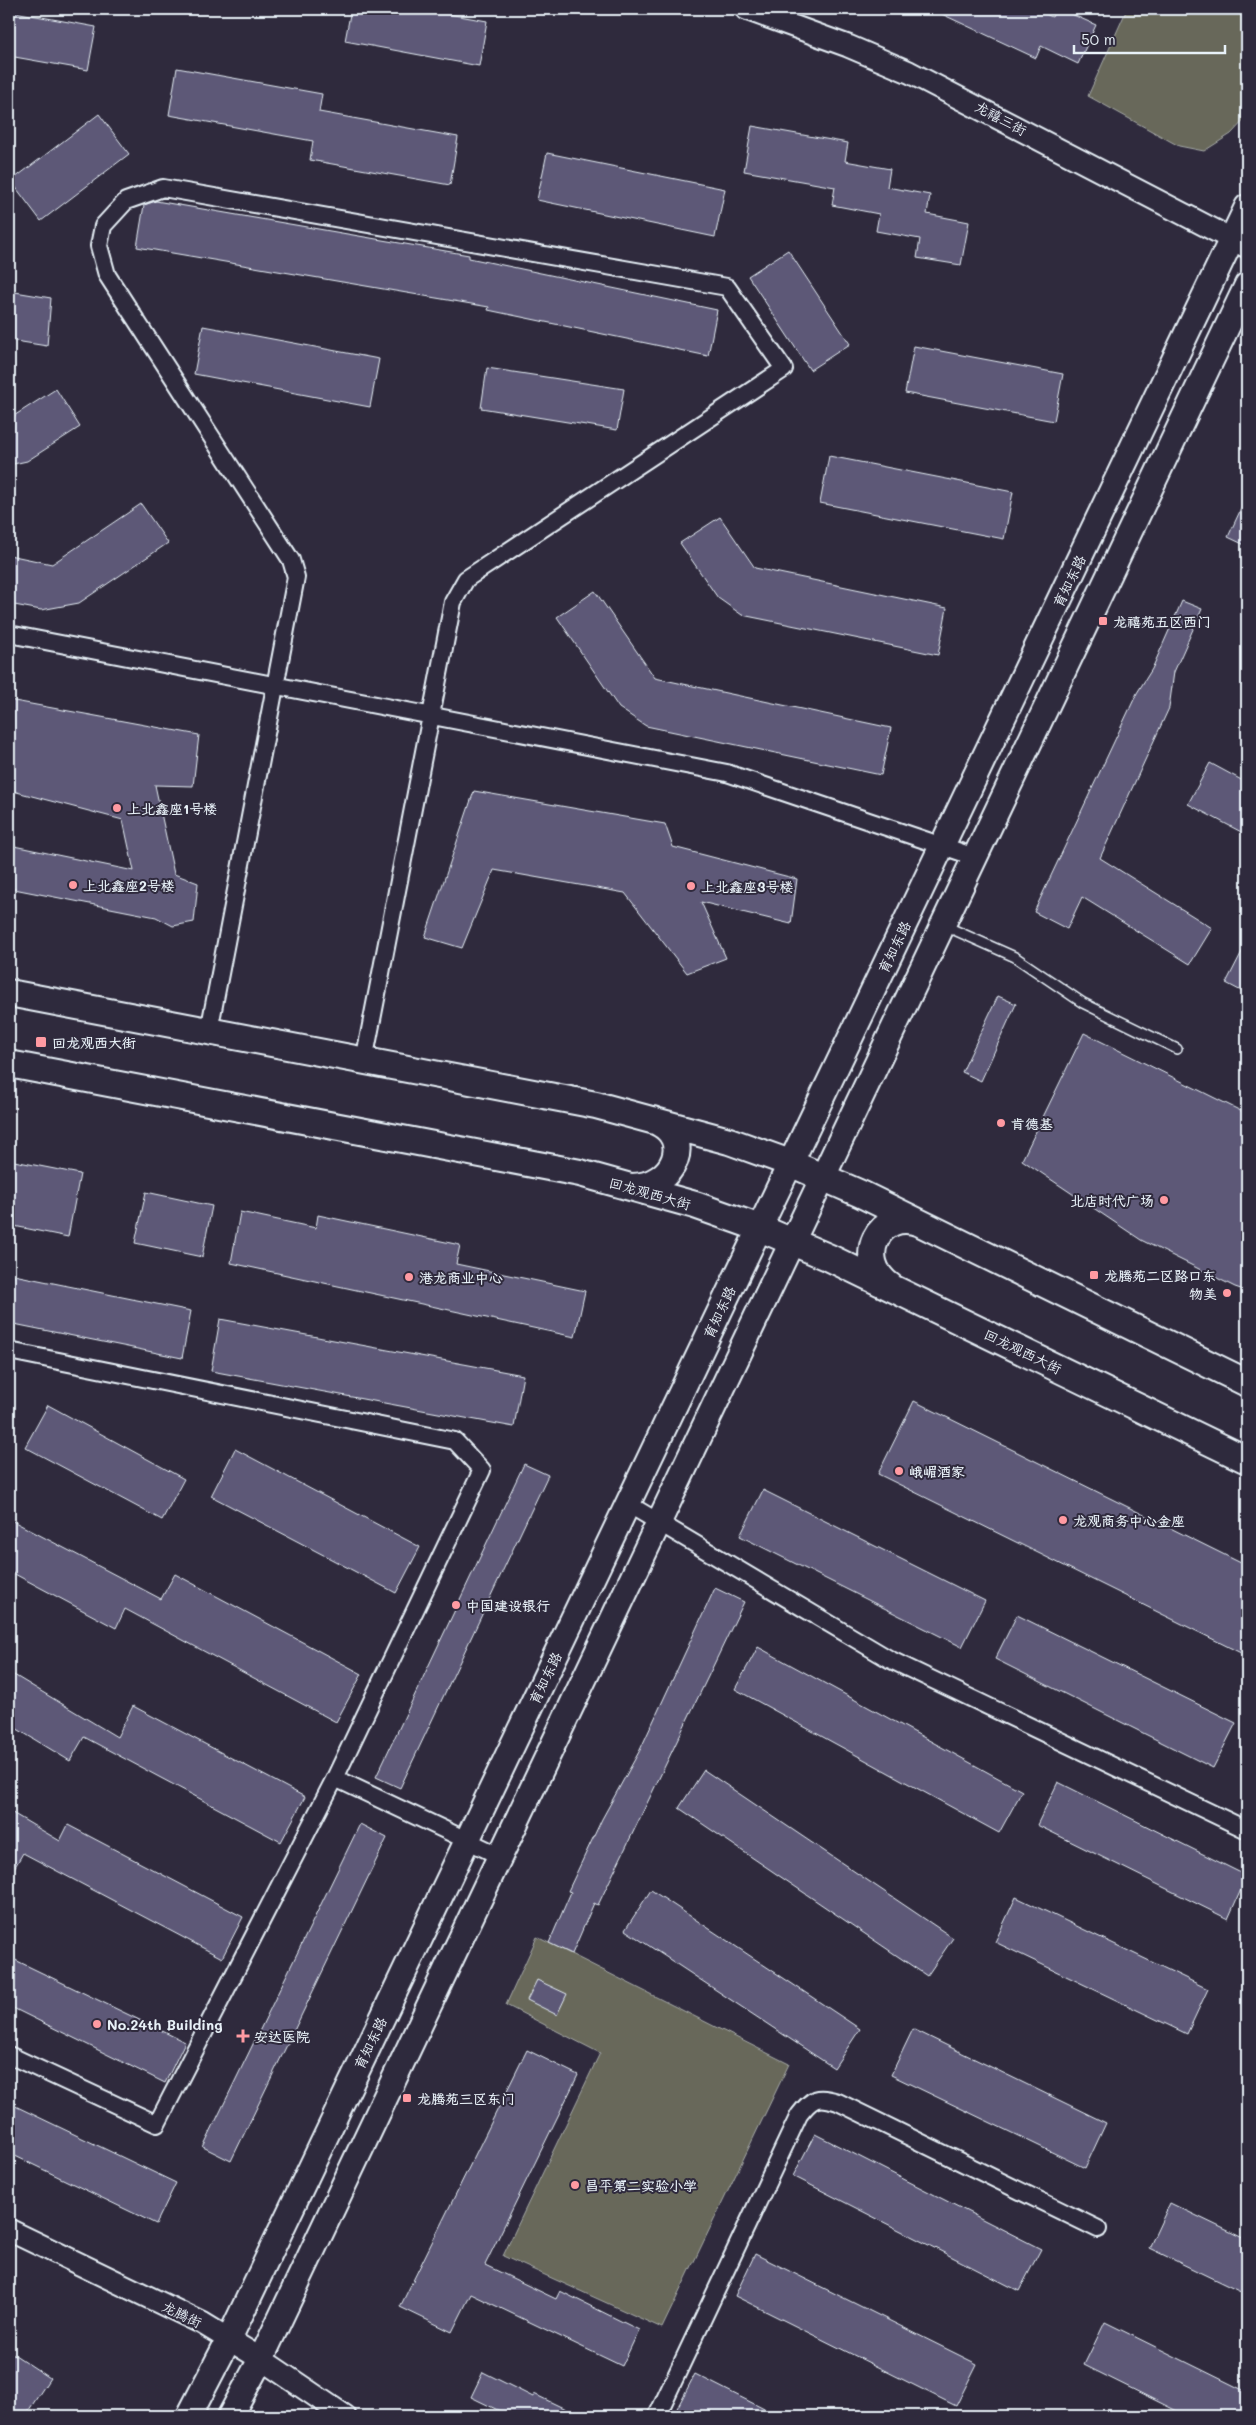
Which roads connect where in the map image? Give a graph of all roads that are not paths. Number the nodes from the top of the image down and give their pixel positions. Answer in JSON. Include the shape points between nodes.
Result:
{"nodes":[{"id":1,"x":746,"y":9,"type":"edge"},
{"id":2,"x":1247,"y":207,"type":"edge"},
{"id":3,"x":1240,"y":243,"type":"edge"},
{"id":4,"x":1247,"y":285,"type":"edge"},
{"id":5,"x":9,"y":634,"type":"edge"},
{"id":6,"x":275,"y":686,"type":"junction"},
{"id":7,"x":431,"y":716,"type":"junction"},
{"id":8,"x":943,"y":846,"type":"junction"},
{"id":9,"x":975,"y":857,"type":"junction"},
{"id":10,"x":943,"y":925,"type":"junction"},
{"id":11,"x":9,"y":993,"type":"edge"},
{"id":12,"x":209,"y":1031,"type":"junction"},
{"id":13,"x":1177,"y":1049,"type":"dead end"},
{"id":14,"x":364,"y":1061,"type":"junction"},
{"id":15,"x":9,"y":1064,"type":"edge"},
{"id":16,"x":652,"y":1120,"type":"junction"},
{"id":17,"x":790,"y":1163,"type":"junction"},
{"id":18,"x":823,"y":1177,"type":"junction"},
{"id":19,"x":630,"y":1187,"type":"junction"},
{"id":20,"x":923,"y":1224,"type":"junction"},
{"id":21,"x":760,"y":1228,"type":"junction"},
{"id":22,"x":792,"y":1241,"type":"junction"},
{"id":23,"x":893,"y":1288,"type":"junction"},
{"id":24,"x":9,"y":1351,"type":"edge"},
{"id":25,"x":1247,"y":1383,"type":"edge"},
{"id":26,"x":1247,"y":1460,"type":"edge"},
{"id":27,"x":628,"y":1504,"type":"junction"},
{"id":28,"x":659,"y":1522,"type":"junction"},
{"id":29,"x":336,"y":1778,"type":"junction"},
{"id":30,"x":1247,"y":1830,"type":"edge"},
{"id":31,"x":467,"y":1840,"type":"junction"},
{"id":32,"x":500,"y":1856,"type":"junction"},
{"id":33,"x":9,"y":2056,"type":"edge"},
{"id":34,"x":1098,"y":2229,"type":"dead end"},
{"id":35,"x":9,"y":2230,"type":"edge"},
{"id":36,"x":229,"y":2339,"type":"junction"},
{"id":37,"x":261,"y":2359,"type":"junction"},
{"id":38,"x":189,"y":2416,"type":"edge"},
{"id":39,"x":230,"y":2416,"type":"edge"},
{"id":40,"x":345,"y":2416,"type":"edge"},
{"id":41,"x":657,"y":2416,"type":"edge"}],
"edges":[{"from":1,"to":3,"type":"street","name":"龙禧三街","via":[[909,72]]},
{"from":2,"to":3,"type":"main road","name":"育知东路"},
{"from":3,"to":8,"type":"main road","name":"育知东路"},
{"from":4,"to":9,"type":"main road"},
{"from":5,"to":6,"type":"street"},
{"from":6,"to":7,"type":"street"},
{"from":6,"to":7,"type":"street","via":[[296,577],[291,560],[107,275],[98,246],[103,226],[126,201],[163,188],[727,287],[784,369],[466,579],[453,602]]},
{"from":6,"to":12,"type":"street"},
{"from":7,"to":8,"type":"street","via":[[727,773]]},
{"from":7,"to":14,"type":"street"},
{"from":8,"to":9,"type":"street"},
{"from":8,"to":17,"type":"main road","name":"育知东路"},
{"from":9,"to":10,"type":"main road"},
{"from":10,"to":13,"type":"lane","via":[[1014,957],[1083,1003]]},
{"from":10,"to":18,"type":"main road"},
{"from":11,"to":12,"type":"main road"},
{"from":12,"to":14,"type":"main road"},
{"from":14,"to":16,"type":"main road"},
{"from":15,"to":19,"type":"main road","name":"回龙观西大街","via":[[580,1173]]},
{"from":16,"to":17,"type":"main road","via":[[729,1141]]},
{"from":16,"to":19,"type":"main road","via":[[664,1126],[672,1137],[676,1152],[673,1166],[656,1182]]},
{"from":17,"to":18,"type":"main road"},
{"from":17,"to":21,"type":"main road","name":"育知东路"},
{"from":18,"to":20,"type":"main road"},
{"from":18,"to":22,"type":"main road"},
{"from":19,"to":21,"type":"main road","name":"回龙观西大街"},
{"from":20,"to":23,"type":"main road","via":[[909,1220],[895,1222],[882,1229],[874,1241],[873,1264],[881,1278]]},
{"from":20,"to":25,"type":"main road"},
{"from":21,"to":22,"type":"main road","name":"回龙观西大街"},
{"from":21,"to":27,"type":"main road","name":"育知东路"},
{"from":22,"to":23,"type":"main road","name":"回龙观西大街"},
{"from":22,"to":28,"type":"main road"},
{"from":23,"to":26,"type":"main road","name":"回龙观西大街"},
{"from":24,"to":29,"type":"street","via":[[455,1440],[482,1470]]},
{"from":27,"to":28,"type":"street"},
{"from":27,"to":31,"type":"main road","name":"育知东路"},
{"from":28,"to":30,"type":"street","via":[[889,1659]]},
{"from":28,"to":32,"type":"main road"},
{"from":29,"to":31,"type":"street"},
{"from":29,"to":33,"type":"street","via":[[157,2124]]},
{"from":31,"to":32,"type":"street"},
{"from":31,"to":36,"type":"main road","name":"育知东路"},
{"from":32,"to":37,"type":"main road"},
{"from":34,"to":41,"type":"street","via":[[838,2102],[824,2097],[809,2101],[799,2115]]},
{"from":35,"to":36,"type":"street","name":"龙腾街"},
{"from":36,"to":37,"type":"street","name":"龙腾街"},
{"from":36,"to":38,"type":"main road","name":"育知东路"},
{"from":37,"to":39,"type":"main road"},
{"from":37,"to":40,"type":"street","name":"龙腾街"}]}
